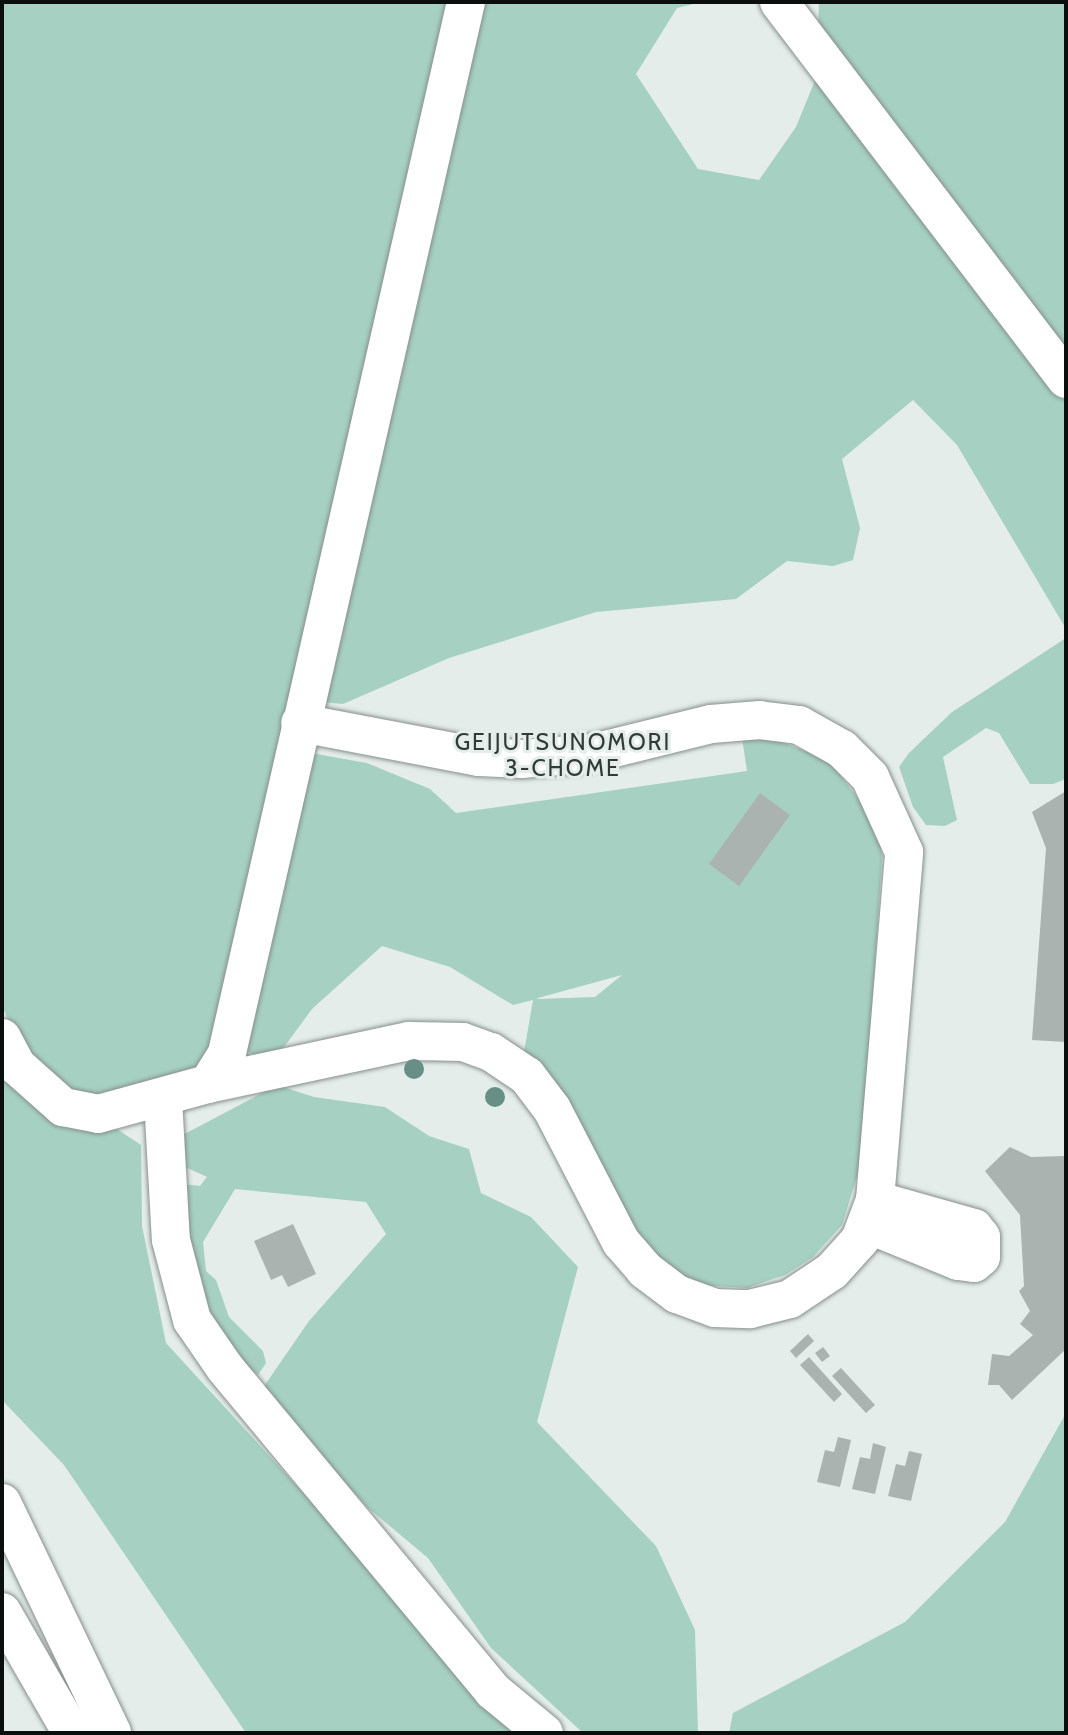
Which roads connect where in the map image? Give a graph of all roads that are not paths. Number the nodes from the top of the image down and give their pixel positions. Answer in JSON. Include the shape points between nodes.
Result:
{"nodes":[{"id":1,"x":466,"y":2,"type":"edge"},
{"id":2,"x":779,"y":2,"type":"edge"},
{"id":3,"x":1066,"y":379,"type":"edge"},
{"id":4,"x":300,"y":723,"type":"junction"},
{"id":5,"x":2,"y":1038,"type":"edge"},
{"id":6,"x":208,"y":1084,"type":"junction"},
{"id":7,"x":163,"y":1099,"type":"junction"},
{"id":8,"x":2,"y":1503,"type":"edge"},
{"id":9,"x":2,"y":1612,"type":"edge"},
{"id":10,"x":72,"y":1733,"type":"edge"},
{"id":11,"x":112,"y":1733,"type":"edge"},
{"id":12,"x":544,"y":1733,"type":"edge"}],
"edges":[{"from":1,"to":4,"type":"main road"},
{"from":2,"to":3,"type":"main road"},
{"from":4,"to":6,"type":"main road","via":[[235,1030],[227,1054]]},
{"from":4,"to":6,"type":"main road","via":[[479,757],[523,759],[594,753],[711,724],[760,720],[799,725],[842,749],[870,777],[904,852],[871,1212],[860,1240],[832,1271],[790,1299],[750,1309],[715,1308],[677,1294],[645,1270],[621,1242],[552,1110],[527,1076],[491,1052],[464,1042],[409,1041]]},
{"from":5,"to":7,"type":"main road","via":[[17,1066],[63,1107],[97,1114]]},
{"from":6,"to":7,"type":"main road"},
{"from":7,"to":12,"type":"main road","via":[[171,1240],[192,1320],[225,1368],[493,1691]]},
{"from":8,"to":11,"type":"main road"},
{"from":9,"to":10,"type":"main road"}]}
